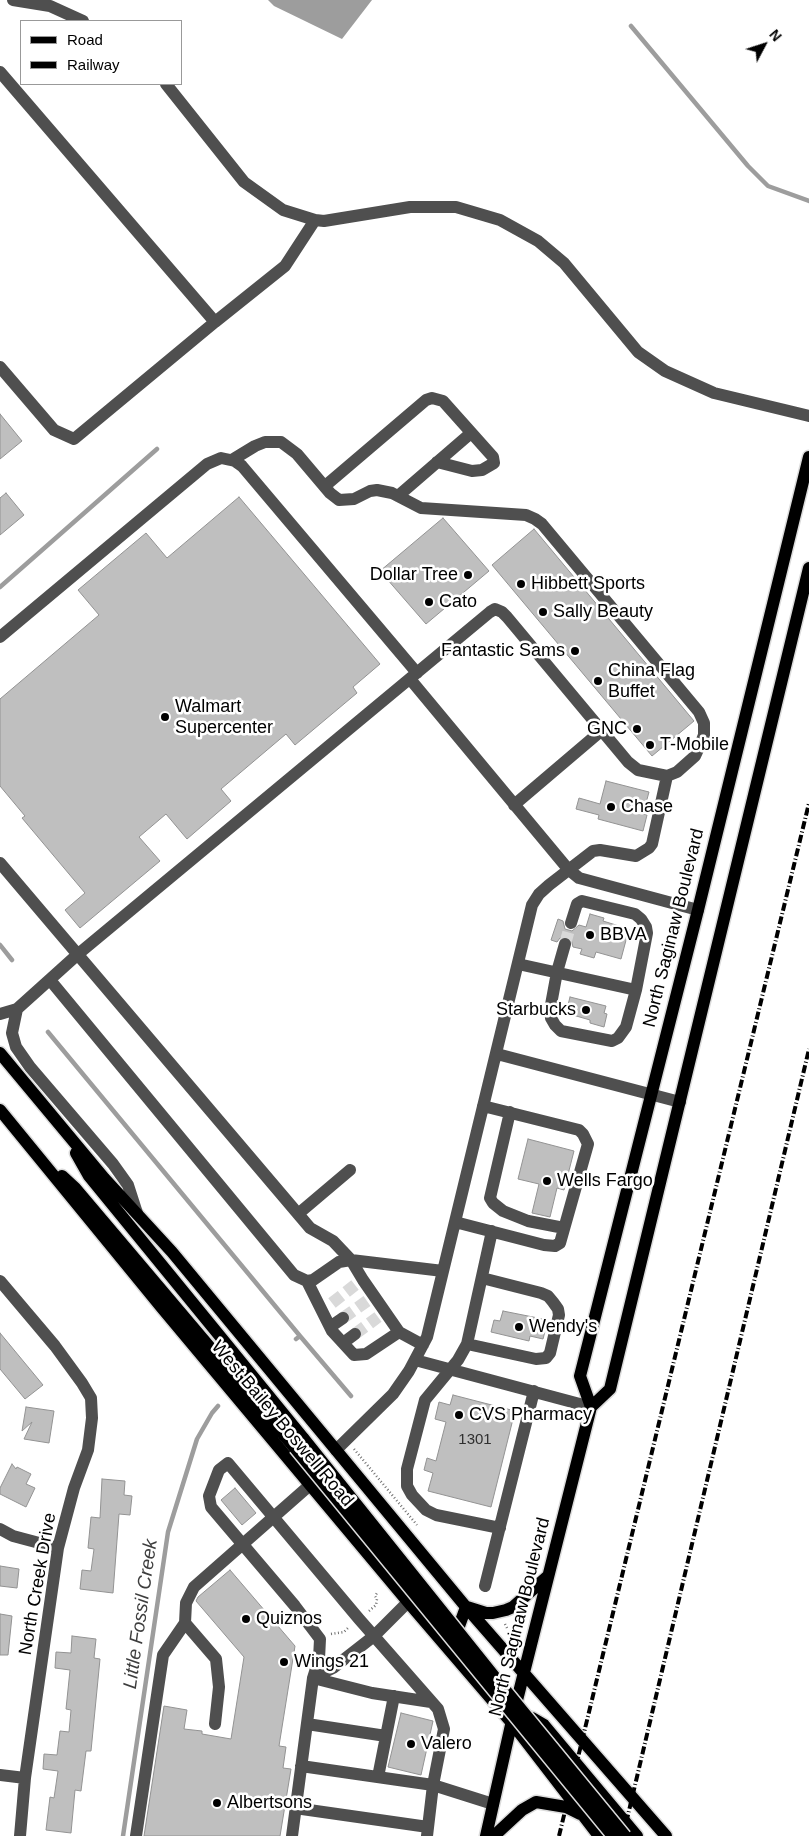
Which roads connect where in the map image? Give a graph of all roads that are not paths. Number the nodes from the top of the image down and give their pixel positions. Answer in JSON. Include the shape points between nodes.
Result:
{"nodes":[{"id":1,"x":13,"y":0,"type":"edge"},
{"id":2,"x":82,"y":20,"type":"edge"},
{"id":3,"x":0,"y":72,"type":"edge"},
{"id":4,"x":167,"y":85,"type":"edge"},
{"id":5,"x":315,"y":220,"type":"junction"},
{"id":6,"x":215,"y":322,"type":"junction"},
{"id":7,"x":0,"y":367,"type":"edge"},
{"id":8,"x":809,"y":416,"type":"edge"},
{"id":9,"x":471,"y":432,"type":"junction"},
{"id":10,"x":809,"y":457,"type":"edge"},
{"id":11,"x":232,"y":460,"type":"junction"},
{"id":12,"x":438,"y":462,"type":"junction"},
{"id":13,"x":325,"y":486,"type":"junction"},
{"id":14,"x":398,"y":496,"type":"junction"},
{"id":15,"x":809,"y":568,"type":"edge"},
{"id":16,"x":0,"y":637,"type":"edge"},
{"id":17,"x":413,"y":676,"type":"junction"},
{"id":18,"x":601,"y":731,"type":"junction"},
{"id":19,"x":667,"y":776,"type":"junction"},
{"id":20,"x":514,"y":805,"type":"junction"},
{"id":21,"x":0,"y":863,"type":"edge"},
{"id":22,"x":568,"y":869,"type":"junction"},
{"id":23,"x":698,"y":910,"type":"junction"},
{"id":24,"x":571,"y":923,"type":"tunnel mouth"},
{"id":25,"x":566,"y":944,"type":"tunnel mouth"},
{"id":26,"x":77,"y":955,"type":"junction"},
{"id":27,"x":518,"y":964,"type":"junction"},
{"id":28,"x":557,"y":972,"type":"junction"},
{"id":29,"x":50,"y":980,"type":"junction"},
{"id":30,"x":636,"y":990,"type":"junction"},
{"id":31,"x":17,"y":1009,"type":"junction"},
{"id":32,"x":0,"y":1014,"type":"edge"},
{"id":33,"x":0,"y":1053,"type":"edge"},
{"id":34,"x":496,"y":1054,"type":"junction"},
{"id":35,"x":650,"y":1094,"type":"junction"},
{"id":36,"x":680,"y":1102,"type":"junction"},
{"id":37,"x":483,"y":1106,"type":"junction"},
{"id":38,"x":0,"y":1110,"type":"edge"},
{"id":39,"x":510,"y":1112,"type":"junction"},
{"id":40,"x":57,"y":1121,"type":"junction"},
{"id":41,"x":29,"y":1146,"type":"junction"},
{"id":42,"x":350,"y":1170,"type":"dead end"},
{"id":43,"x":137,"y":1213,"type":"junction"},
{"id":44,"x":298,"y":1214,"type":"junction"},
{"id":45,"x":455,"y":1222,"type":"junction"},
{"id":46,"x":564,"y":1228,"type":"junction"},
{"id":47,"x":492,"y":1231,"type":"junction"},
{"id":48,"x":351,"y":1260,"type":"junction"},
{"id":49,"x":443,"y":1271,"type":"junction"},
{"id":50,"x":482,"y":1278,"type":"junction"},
{"id":51,"x":0,"y":1281,"type":"edge"},
{"id":52,"x":307,"y":1281,"type":"junction"},
{"id":53,"x":332,"y":1303,"type":"tunnel mouth"},
{"id":54,"x":321,"y":1310,"type":"junction"},
{"id":55,"x":343,"y":1318,"type":"tunnel mouth"},
{"id":56,"x":330,"y":1327,"type":"junction"},
{"id":57,"x":399,"y":1332,"type":"junction"},
{"id":58,"x":355,"y":1334,"type":"tunnel mouth"},
{"id":59,"x":343,"y":1343,"type":"junction"},
{"id":60,"x":467,"y":1344,"type":"junction"},
{"id":61,"x":423,"y":1346,"type":"junction"},
{"id":62,"x":415,"y":1360,"type":"junction"},
{"id":63,"x":450,"y":1369,"type":"junction"},
{"id":64,"x":534,"y":1391,"type":"junction"},
{"id":65,"x":591,"y":1408,"type":"junction"},
{"id":66,"x":299,"y":1444,"type":"junction"},
{"id":67,"x":336,"y":1450,"type":"junction"},
{"id":68,"x":310,"y":1485,"type":"junction"},
{"id":69,"x":274,"y":1518,"type":"junction"},
{"id":70,"x":500,"y":1528,"type":"junction"},
{"id":71,"x":0,"y":1529,"type":"edge"},
{"id":72,"x":244,"y":1545,"type":"junction"},
{"id":73,"x":58,"y":1548,"type":"junction"},
{"id":74,"x":548,"y":1576,"type":"junction"},
{"id":75,"x":486,"y":1586,"type":"dead end"},
{"id":76,"x":408,"y":1602,"type":"junction"},
{"id":77,"x":466,"y":1606,"type":"junction"},
{"id":78,"x":185,"y":1623,"type":"junction"},
{"id":79,"x":374,"y":1636,"type":"junction"},
{"id":80,"x":450,"y":1652,"type":"junction"},
{"id":81,"x":524,"y":1672,"type":"junction"},
{"id":82,"x":313,"y":1678,"type":"junction"},
{"id":83,"x":394,"y":1696,"type":"junction"},
{"id":84,"x":431,"y":1702,"type":"junction"},
{"id":85,"x":512,"y":1713,"type":"junction"},
{"id":86,"x":214,"y":1724,"type":"dead end"},
{"id":87,"x":307,"y":1724,"type":"junction"},
{"id":88,"x":386,"y":1736,"type":"junction"},
{"id":89,"x":301,"y":1766,"type":"junction"},
{"id":90,"x":0,"y":1775,"type":"edge"},
{"id":91,"x":378,"y":1777,"type":"junction"},
{"id":92,"x":25,"y":1778,"type":"junction"},
{"id":93,"x":433,"y":1785,"type":"junction"},
{"id":94,"x":493,"y":1804,"type":"junction"},
{"id":95,"x":295,"y":1808,"type":"junction"},
{"id":96,"x":585,"y":1818,"type":"junction"},
{"id":97,"x":427,"y":1831,"type":"edge"},
{"id":98,"x":20,"y":1836,"type":"edge"},
{"id":99,"x":136,"y":1836,"type":"edge"},
{"id":100,"x":292,"y":1836,"type":"edge"},
{"id":101,"x":486,"y":1836,"type":"edge"},
{"id":102,"x":494,"y":1836,"type":"edge"},
{"id":103,"x":599,"y":1836,"type":"edge"},
{"id":104,"x":613,"y":1836,"type":"edge"},
{"id":105,"x":625,"y":1836,"type":"edge"},
{"id":106,"x":637,"y":1836,"type":"edge"},
{"id":107,"x":666,"y":1836,"type":"edge"}],
"edges":[{"from":1,"to":2,"type":"street","via":[[50,6]]},
{"from":3,"to":6,"type":"street"},
{"from":4,"to":5,"type":"street","via":[[244,182],[283,210]]},
{"from":5,"to":6,"type":"street","via":[[285,266]]},
{"from":5,"to":8,"type":"street","via":[[410,207],[456,207],[500,220],[538,241],[564,263],[638,352],[665,371],[714,393]]},
{"from":6,"to":7,"type":"street","via":[[74,439],[54,430]]},
{"from":9,"to":12,"type":"street"},
{"from":9,"to":12,"type":"street","via":[[493,457],[494,463],[472,471]]},
{"from":9,"to":13,"type":"street","via":[[443,401],[426,400]]},
{"from":10,"to":23,"type":"main road","name":"North Saginaw Boulevard"},
{"from":11,"to":13,"type":"street","via":[[265,442],[281,442],[297,454]]},
{"from":11,"to":16,"type":"street","via":[[220,458],[208,464]]},
{"from":11,"to":17,"type":"street","via":[[242,466]]},
{"from":12,"to":14,"type":"street"},
{"from":13,"to":14,"type":"street","via":[[339,500],[354,499],[377,490]]},
{"from":14,"to":19,"type":"street","via":[[420,508],[526,515],[542,524],[699,712],[704,734],[695,756],[677,772]]},
{"from":15,"to":36,"type":"main road"},
{"from":17,"to":18,"type":"street","via":[[496,610],[507,616]]},
{"from":17,"to":20,"type":"street"},
{"from":17,"to":26,"type":"street"},
{"from":18,"to":19,"type":"street","via":[[638,770]]},
{"from":18,"to":20,"type":"street"},
{"from":19,"to":22,"type":"street","via":[[649,848],[636,856],[593,851]]},
{"from":20,"to":22,"type":"street"},
{"from":21,"to":26,"type":"street"},
{"from":22,"to":23,"type":"street","via":[[586,882]]},
{"from":22,"to":27,"type":"street","via":[[539,894],[532,905]]},
{"from":23,"to":35,"type":"main road","name":"North Saginaw Boulevard"},
{"from":24,"to":30,"type":"street","via":[[582,901],[634,914],[640,919],[647,934]]},
{"from":25,"to":28,"type":"street"},
{"from":26,"to":29,"type":"street"},
{"from":26,"to":44,"type":"street"},
{"from":27,"to":28,"type":"street"},
{"from":27,"to":34,"type":"street"},
{"from":28,"to":30,"type":"street"},
{"from":28,"to":30,"type":"street","via":[[550,1010],[555,1025],[561,1031],[612,1041],[618,1038],[626,1027]]},
{"from":29,"to":31,"type":"street"},
{"from":29,"to":52,"type":"street","via":[[294,1275]]},
{"from":31,"to":32,"type":"street"},
{"from":31,"to":43,"type":"street","via":[[12,1033],[16,1047],[113,1164],[128,1185]]},
{"from":33,"to":40,"type":"main road","name":"West Bailey Boswell Road"},
{"from":34,"to":35,"type":"street"},
{"from":34,"to":37,"type":"street"},
{"from":35,"to":36,"type":"street"},
{"from":35,"to":65,"type":"main road","name":"North Saginaw Boulevard","via":[[580,1376]]},
{"from":36,"to":65,"type":"main road","via":[[610,1389]]},
{"from":37,"to":39,"type":"street"},
{"from":37,"to":45,"type":"street"},
{"from":38,"to":41,"type":"main road","name":"West Bailey Boswell Road"},
{"from":39,"to":46,"type":"street","via":[[490,1198],[502,1211],[528,1222]]},
{"from":39,"to":46,"type":"street","via":[[579,1130],[586,1139],[588,1144]]},
{"from":40,"to":43,"type":"main road","name":"West Bailey Boswell Road"},
{"from":40,"to":66,"type":"main road","name":"West Bailey Boswell Road","via":[[89,1176]]},
{"from":41,"to":66,"type":"main road","name":"West Bailey Boswell Road","via":[[75,1188]]},
{"from":41,"to":68,"type":"main road","name":"West Bailey Boswell Road"},
{"from":42,"to":44,"type":"street"},
{"from":43,"to":67,"type":"main road","name":"West Bailey Boswell Road"},
{"from":44,"to":48,"type":"street","via":[[310,1228],[333,1241]]},
{"from":45,"to":47,"type":"street"},
{"from":45,"to":49,"type":"street"},
{"from":46,"to":47,"type":"street","via":[[560,1243],[555,1246]]},
{"from":47,"to":50,"type":"street"},
{"from":48,"to":49,"type":"street"},
{"from":48,"to":52,"type":"street","via":[[339,1262]]},
{"from":48,"to":57,"type":"street","via":[[359,1283]]},
{"from":49,"to":61,"type":"street","via":[[428,1337]]},
{"from":50,"to":60,"type":"street"},
{"from":50,"to":60,"type":"street","via":[[541,1293],[553,1302],[559,1314],[546,1358],[536,1359]]},
{"from":51,"to":73,"type":"street","name":"North Creek Drive","via":[[55,1346],[91,1398],[88,1450]]},
{"from":52,"to":54,"type":"street"},
{"from":53,"to":54,"type":"street"},
{"from":54,"to":56,"type":"street"},
{"from":55,"to":56,"type":"street"},
{"from":56,"to":59,"type":"street"},
{"from":57,"to":59,"type":"street","via":[[366,1354],[354,1355]]},
{"from":57,"to":61,"type":"street"},
{"from":58,"to":59,"type":"street"},
{"from":60,"to":63,"type":"street"},
{"from":61,"to":62,"type":"street"},
{"from":62,"to":63,"type":"street"},
{"from":62,"to":67,"type":"street","via":[[393,1394]]},
{"from":63,"to":64,"type":"street"},
{"from":63,"to":70,"type":"street","via":[[425,1400],[407,1469],[407,1486],[418,1504],[436,1515]]},
{"from":64,"to":65,"type":"street"},
{"from":64,"to":70,"type":"street"},
{"from":65,"to":74,"type":"main road","name":"North Saginaw Boulevard"},
{"from":66,"to":85,"type":"main road","name":"West Bailey Boswell Road","bridge":true},
{"from":67,"to":77,"type":"main road","name":"West Bailey Boswell Road"},
{"from":68,"to":69,"type":"street"},
{"from":68,"to":76,"type":"main road","name":"West Bailey Boswell Road"},
{"from":69,"to":72,"type":"street"},
{"from":69,"to":72,"type":"street","via":[[228,1463],[219,1470],[209,1496],[211,1507]]},
{"from":69,"to":79,"type":"street"},
{"from":70,"to":75,"type":"street"},
{"from":71,"to":73,"type":"street","via":[[13,1536]]},
{"from":72,"to":78,"type":"street","via":[[194,1587],[186,1603]]},
{"from":72,"to":82,"type":"street","via":[[320,1639]]},
{"from":73,"to":92,"type":"street","name":"North Creek Drive"},
{"from":74,"to":77,"type":"main road","via":[[506,1610],[486,1613]]},
{"from":74,"to":81,"type":"main road","name":"North Saginaw Boulevard"},
{"from":76,"to":79,"type":"street"},
{"from":76,"to":80,"type":"main road","name":"West Bailey Boswell Road"},
{"from":77,"to":80,"type":"main road"},
{"from":77,"to":81,"type":"main road","name":"West Bailey Boswell Road"},
{"from":78,"to":86,"type":"street","via":[[216,1659],[219,1687]]},
{"from":78,"to":99,"type":"street","via":[[164,1655]]},
{"from":79,"to":82,"type":"street","via":[[333,1668]]},
{"from":79,"to":84,"type":"street"},
{"from":80,"to":85,"type":"main road","name":"West Bailey Boswell Road"},
{"from":81,"to":85,"type":"main road","name":"North Saginaw Boulevard"},
{"from":81,"to":107,"type":"main road","name":"West Bailey Boswell Road"},
{"from":82,"to":83,"type":"street"},
{"from":82,"to":87,"type":"street"},
{"from":83,"to":84,"type":"street"},
{"from":83,"to":88,"type":"street"},
{"from":84,"to":93,"type":"street","via":[[438,1709],[444,1729]]},
{"from":85,"to":94,"type":"main road","name":"North Saginaw Boulevard"},
{"from":85,"to":96,"type":"main road"},
{"from":85,"to":104,"type":"main road","bridge":true},
{"from":85,"to":105,"type":"main road","bridge":true},
{"from":85,"to":106,"type":"main road","via":[[544,1725]]},
{"from":87,"to":88,"type":"street"},
{"from":87,"to":89,"type":"street"},
{"from":88,"to":91,"type":"street"},
{"from":89,"to":91,"type":"street"},
{"from":89,"to":95,"type":"street"},
{"from":90,"to":92,"type":"street"},
{"from":91,"to":93,"type":"street"},
{"from":92,"to":98,"type":"street","name":"North Creek Drive"},
{"from":93,"to":94,"type":"street"},
{"from":93,"to":97,"type":"street"},
{"from":94,"to":101,"type":"main road","name":"North Saginaw Boulevard"},
{"from":95,"to":97,"type":"street"},
{"from":95,"to":100,"type":"street"},
{"from":96,"to":102,"type":"main road","via":[[566,1807],[536,1802],[522,1810]]},
{"from":96,"to":103,"type":"main road"}]}
